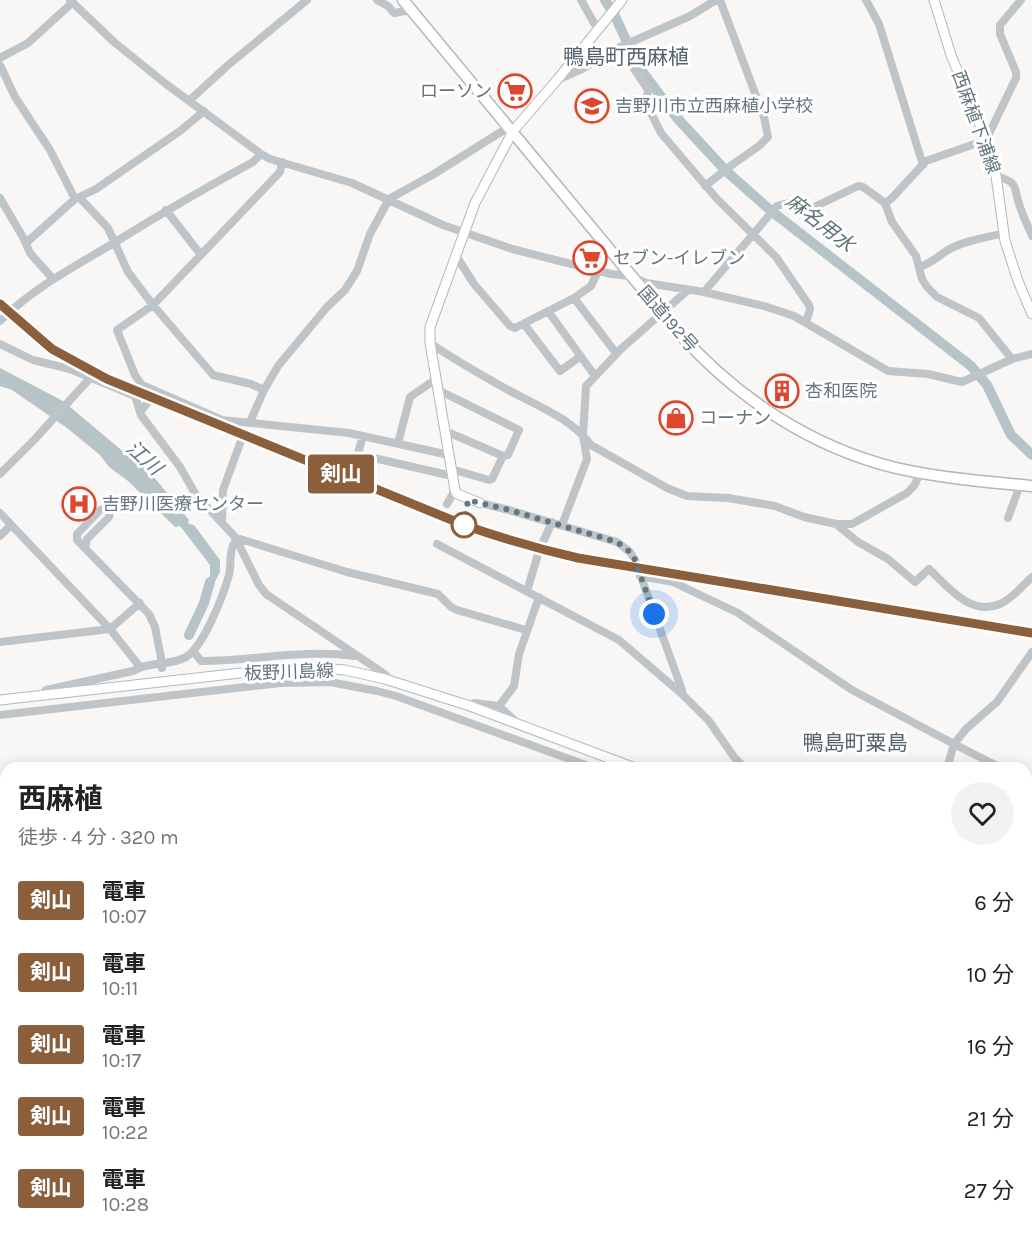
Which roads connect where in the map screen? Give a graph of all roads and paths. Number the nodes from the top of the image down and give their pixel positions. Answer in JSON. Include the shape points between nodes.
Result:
{"nodes":[{"id":1,"x":307,"y":0,"type":"edge"},
{"id":2,"x":377,"y":0,"type":"edge"},
{"id":3,"x":403,"y":0,"type":"edge"},
{"id":4,"x":581,"y":0,"type":"edge"},
{"id":5,"x":718,"y":0,"type":"edge"},
{"id":6,"x":866,"y":0,"type":"edge"},
{"id":7,"x":934,"y":0,"type":"edge"},
{"id":8,"x":1021,"y":0,"type":"edge"},
{"id":9,"x":76,"y":2,"type":"edge"},
{"id":10,"x":619,"y":3,"type":"edge"},
{"id":11,"x":411,"y":10,"type":"junction"},
{"id":12,"x":598,"y":30,"type":"junction"},
{"id":13,"x":624,"y":45,"type":"junction"},
{"id":14,"x":0,"y":58,"type":"edge"},
{"id":15,"x":0,"y":65,"type":"edge"},
{"id":16,"x":557,"y":80,"type":"junction"},
{"id":17,"x":190,"y":100,"type":"junction"},
{"id":18,"x":204,"y":111,"type":"junction"},
{"id":19,"x":513,"y":131,"type":"junction"},
{"id":20,"x":986,"y":140,"type":"junction"},
{"id":21,"x":261,"y":154,"type":"junction"},
{"id":22,"x":282,"y":162,"type":"junction"},
{"id":23,"x":923,"y":165,"type":"junction"},
{"id":24,"x":996,"y":176,"type":"junction"},
{"id":25,"x":705,"y":186,"type":"junction"},
{"id":26,"x":0,"y":198,"type":"edge"},
{"id":27,"x":77,"y":199,"type":"junction"},
{"id":28,"x":389,"y":199,"type":"junction"},
{"id":29,"x":885,"y":203,"type":"junction"},
{"id":30,"x":166,"y":210,"type":"junction"},
{"id":31,"x":1028,"y":212,"type":"edge"},
{"id":32,"x":463,"y":232,"type":"junction"},
{"id":33,"x":1004,"y":233,"type":"junction"},
{"id":34,"x":752,"y":235,"type":"junction"},
{"id":35,"x":1032,"y":236,"type":"edge"},
{"id":36,"x":115,"y":242,"type":"junction"},
{"id":37,"x":26,"y":243,"type":"junction"},
{"id":38,"x":455,"y":254,"type":"junction"},
{"id":39,"x":201,"y":255,"type":"junction"},
{"id":40,"x":919,"y":267,"type":"junction"},
{"id":41,"x":598,"y":271,"type":"junction"},
{"id":42,"x":631,"y":276,"type":"junction"},
{"id":43,"x":52,"y":279,"type":"junction"},
{"id":44,"x":688,"y":290,"type":"junction"},
{"id":45,"x":704,"y":292,"type":"junction"},
{"id":46,"x":574,"y":298,"type":"junction"},
{"id":47,"x":153,"y":305,"type":"junction"},
{"id":48,"x":548,"y":311,"type":"junction"},
{"id":49,"x":662,"y":313,"type":"junction"},
{"id":50,"x":1032,"y":314,"type":"edge"},
{"id":51,"x":0,"y":321,"type":"edge"},
{"id":52,"x":806,"y":323,"type":"junction"},
{"id":53,"x":524,"y":324,"type":"junction"},
{"id":54,"x":430,"y":343,"type":"junction"},
{"id":55,"x":0,"y":344,"type":"edge"},
{"id":56,"x":616,"y":353,"type":"junction"},
{"id":57,"x":1032,"y":354,"type":"edge"},
{"id":58,"x":581,"y":356,"type":"junction"},
{"id":59,"x":1012,"y":359,"type":"junction"},
{"id":60,"x":595,"y":376,"type":"junction"},
{"id":61,"x":91,"y":377,"type":"junction"},
{"id":62,"x":436,"y":379,"type":"junction"},
{"id":63,"x":264,"y":390,"type":"junction"},
{"id":64,"x":438,"y":390,"type":"junction"},
{"id":65,"x":156,"y":392,"type":"junction"},
{"id":66,"x":135,"y":396,"type":"junction"},
{"id":67,"x":150,"y":402,"type":"junction"},
{"id":68,"x":140,"y":412,"type":"junction"},
{"id":69,"x":249,"y":422,"type":"junction"},
{"id":70,"x":445,"y":431,"type":"junction"},
{"id":71,"x":583,"y":435,"type":"junction"},
{"id":72,"x":363,"y":436,"type":"junction"},
{"id":73,"x":242,"y":438,"type":"dead end"},
{"id":74,"x":398,"y":443,"type":"junction"},
{"id":75,"x":449,"y":455,"type":"junction"},
{"id":76,"x":503,"y":456,"type":"junction"},
{"id":77,"x":452,"y":473,"type":"junction"},
{"id":78,"x":920,"y":473,"type":"junction"},
{"id":79,"x":0,"y":474,"type":"edge"},
{"id":80,"x":1028,"y":487,"type":"edge"},
{"id":81,"x":455,"y":490,"type":"junction"},
{"id":82,"x":480,"y":503,"type":"joint"},
{"id":83,"x":447,"y":504,"type":"dead end"},
{"id":84,"x":0,"y":513,"type":"edge"},
{"id":85,"x":1008,"y":518,"type":"dead end"},
{"id":86,"x":222,"y":522,"type":"junction"},
{"id":87,"x":552,"y":522,"type":"junction"},
{"id":88,"x":836,"y":524,"type":"junction"},
{"id":89,"x":11,"y":525,"type":"junction"},
{"id":90,"x":562,"y":525,"type":"junction"},
{"id":91,"x":0,"y":536,"type":"edge"},
{"id":92,"x":236,"y":540,"type":"junction"},
{"id":93,"x":437,"y":544,"type":"dead end"},
{"id":94,"x":85,"y":547,"type":"junction"},
{"id":95,"x":640,"y":576,"type":"junction"},
{"id":96,"x":1032,"y":577,"type":"edge"},
{"id":97,"x":527,"y":591,"type":"junction"},
{"id":98,"x":539,"y":597,"type":"junction"},
{"id":99,"x":140,"y":603,"type":"junction"},
{"id":100,"x":110,"y":628,"type":"junction"},
{"id":101,"x":526,"y":630,"type":"junction"},
{"id":102,"x":0,"y":642,"type":"edge"},
{"id":103,"x":194,"y":652,"type":"junction"},
{"id":104,"x":1032,"y":652,"type":"edge"},
{"id":105,"x":355,"y":656,"type":"junction"},
{"id":106,"x":140,"y":667,"type":"junction"},
{"id":107,"x":385,"y":679,"type":"junction"},
{"id":108,"x":164,"y":681,"type":"junction"},
{"id":109,"x":682,"y":693,"type":"junction"},
{"id":110,"x":42,"y":696,"type":"junction"},
{"id":111,"x":0,"y":700,"type":"edge"},
{"id":112,"x":470,"y":706,"type":"junction"},
{"id":113,"x":499,"y":706,"type":"junction"},
{"id":114,"x":0,"y":715,"type":"edge"},
{"id":115,"x":518,"y":724,"type":"junction"},
{"id":116,"x":954,"y":744,"type":"junction"},
{"id":117,"x":578,"y":762,"type":"edge"},
{"id":118,"x":620,"y":762,"type":"edge"},
{"id":119,"x":739,"y":762,"type":"edge"},
{"id":120,"x":949,"y":762,"type":"edge"},
{"id":121,"x":989,"y":762,"type":"edge"}],
"edges":[{"from":1,"to":17,"type":"street"},
{"from":2,"to":11,"type":"street","via":[[394,13]]},
{"from":3,"to":11,"type":"highway","name":"国道192号"},
{"from":4,"to":12,"type":"street"},
{"from":5,"to":13,"type":"street"},
{"from":5,"to":25,"type":"street","via":[[750,78],[768,137]]},
{"from":6,"to":23,"type":"street","via":[[879,24]]},
{"from":7,"to":20,"type":"main road","name":"西麻植下浦線","via":[[951,55]]},
{"from":8,"to":20,"type":"street","via":[[1000,26],[1016,78]]},
{"from":9,"to":14,"type":"street","via":[[28,43]]},
{"from":9,"to":17,"type":"street","via":[[114,42]]},
{"from":10,"to":12,"type":"main road"},
{"from":11,"to":19,"type":"highway","name":"国道192号"},
{"from":12,"to":16,"type":"main road"},
{"from":13,"to":16,"type":"street"},
{"from":13,"to":25,"type":"street","via":[[648,90],[646,103],[661,133]]},
{"from":15,"to":27,"type":"street"},
{"from":16,"to":19,"type":"main road"},
{"from":17,"to":18,"type":"street"},
{"from":18,"to":21,"type":"street"},
{"from":18,"to":27,"type":"street"},
{"from":19,"to":28,"type":"street","via":[[504,130]]},
{"from":19,"to":32,"type":"main road"},
{"from":19,"to":42,"type":"highway","name":"国道192号"},
{"from":20,"to":23,"type":"street"},
{"from":20,"to":24,"type":"main road","name":"西麻植下浦線"},
{"from":21,"to":22,"type":"street"},
{"from":21,"to":30,"type":"street"},
{"from":22,"to":28,"type":"street","via":[[352,183]]},
{"from":22,"to":39,"type":"street","via":[[280,172]]},
{"from":23,"to":29,"type":"street"},
{"from":24,"to":31,"type":"street","via":[[1012,182],[1019,205]]},
{"from":24,"to":33,"type":"main road","name":"西麻植下浦線"},
{"from":25,"to":34,"type":"street"},
{"from":26,"to":37,"type":"street"},
{"from":27,"to":36,"type":"street","via":[[108,228]]},
{"from":27,"to":37,"type":"street"},
{"from":28,"to":32,"type":"street"},
{"from":28,"to":63,"type":"street","via":[[351,281],[278,366]]},
{"from":29,"to":34,"type":"street","via":[[858,186],[812,208],[788,203],[777,206]]},
{"from":29,"to":40,"type":"street"},
{"from":30,"to":36,"type":"street"},
{"from":30,"to":39,"type":"street"},
{"from":31,"to":35,"type":"street"},
{"from":32,"to":38,"type":"main road"},
{"from":32,"to":41,"type":"street"},
{"from":33,"to":40,"type":"street","via":[[948,250]]},
{"from":33,"to":50,"type":"main road","name":"西麻植下浦線"},
{"from":34,"to":45,"type":"street"},
{"from":34,"to":52,"type":"street","via":[[776,257],[809,305]]},
{"from":36,"to":43,"type":"street"},
{"from":36,"to":47,"type":"street","via":[[128,272]]},
{"from":37,"to":43,"type":"street"},
{"from":38,"to":53,"type":"street","via":[[474,284],[510,326]]},
{"from":38,"to":54,"type":"main road","via":[[430,327]]},
{"from":39,"to":47,"type":"street"},
{"from":40,"to":59,"type":"street","via":[[927,287],[937,297],[979,318]]},
{"from":41,"to":42,"type":"street"},
{"from":41,"to":46,"type":"street","via":[[591,286]]},
{"from":42,"to":44,"type":"street","via":[[646,283]]},
{"from":42,"to":49,"type":"highway","name":"国道192号"},
{"from":43,"to":51,"type":"street"},
{"from":44,"to":45,"type":"street"},
{"from":44,"to":49,"type":"street"},
{"from":45,"to":52,"type":"street","via":[[764,306]]},
{"from":46,"to":48,"type":"street"},
{"from":46,"to":56,"type":"street"},
{"from":47,"to":63,"type":"street","via":[[213,375]]},
{"from":47,"to":65,"type":"street","via":[[117,330],[135,375],[142,385]]},
{"from":48,"to":53,"type":"street"},
{"from":48,"to":58,"type":"street"},
{"from":49,"to":56,"type":"street"},
{"from":49,"to":78,"type":"highway","name":"国道192号","via":[[707,364],[766,411],[839,449]]},
{"from":52,"to":59,"type":"street","via":[[888,371],[962,382]]},
{"from":53,"to":58,"type":"street","via":[[560,371]]},
{"from":54,"to":62,"type":"main road"},
{"from":54,"to":71,"type":"street"},
{"from":55,"to":61,"type":"street","via":[[33,360]]},
{"from":56,"to":60,"type":"street"},
{"from":57,"to":59,"type":"street"},
{"from":58,"to":60,"type":"street"},
{"from":60,"to":71,"type":"street","via":[[586,386]]},
{"from":61,"to":66,"type":"street"},
{"from":61,"to":79,"type":"street"},
{"from":62,"to":64,"type":"main road"},
{"from":62,"to":74,"type":"street","via":[[410,397]]},
{"from":63,"to":69,"type":"street"},
{"from":64,"to":70,"type":"main road"},
{"from":64,"to":76,"type":"street","via":[[519,430],[508,455]]},
{"from":65,"to":67,"type":"street"},
{"from":65,"to":69,"type":"street","via":[[222,420]]},
{"from":66,"to":67,"type":"street"},
{"from":66,"to":68,"type":"street"},
{"from":67,"to":68,"type":"street"},
{"from":68,"to":86,"type":"street","via":[[196,495]]},
{"from":69,"to":72,"type":"street"},
{"from":70,"to":75,"type":"main road"},
{"from":70,"to":76,"type":"street"},
{"from":71,"to":88,"type":"street","via":[[591,445],[687,496],[775,506]]},
{"from":71,"to":90,"type":"street","via":[[587,459]]},
{"from":72,"to":74,"type":"street"},
{"from":72,"to":77,"type":"street","via":[[358,453],[361,455]]},
{"from":73,"to":86,"type":"street","via":[[223,490]]},
{"from":74,"to":75,"type":"street"},
{"from":75,"to":77,"type":"main road"},
{"from":76,"to":77,"type":"street","via":[[492,479]]},
{"from":77,"to":81,"type":"main road"},
{"from":78,"to":80,"type":"highway","name":"国道192号"},
{"from":78,"to":88,"type":"street","via":[[908,493],[852,524]]},
{"from":80,"to":85,"type":"street"},
{"from":81,"to":82,"type":"main road"},
{"from":81,"to":83,"type":"street"},
{"from":82,"to":87,"type":"street"},
{"from":84,"to":89,"type":"street"},
{"from":86,"to":92,"type":"street"},
{"from":87,"to":90,"type":"street"},
{"from":87,"to":97,"type":"street"},
{"from":88,"to":96,"type":"street","via":[[915,582],[928,569],[973,606],[999,605]]},
{"from":89,"to":91,"type":"street"},
{"from":89,"to":100,"type":"street"},
{"from":90,"to":95,"type":"street","via":[[617,542],[633,556]]},
{"from":92,"to":101,"type":"street","via":[[438,594],[458,610]]},
{"from":92,"to":103,"type":"street","via":[[231,547],[226,584]]},
{"from":92,"to":105,"type":"street","via":[[266,594]]},
{"from":93,"to":97,"type":"street"},
{"from":94,"to":94,"type":"street","via":[[77,540],[77,534],[100,510],[107,509],[109,517]]},
{"from":94,"to":99,"type":"street"},
{"from":95,"to":109,"type":"street"},
{"from":95,"to":116,"type":"street","via":[[673,582],[738,613],[852,690]]},
{"from":97,"to":98,"type":"street"},
{"from":98,"to":101,"type":"street"},
{"from":98,"to":109,"type":"street","via":[[619,640]]},
{"from":99,"to":100,"type":"street"},
{"from":99,"to":108,"type":"street","bridge":true,"via":[[155,627]]},
{"from":100,"to":102,"type":"street"},
{"from":100,"to":106,"type":"street"},
{"from":101,"to":113,"type":"street","via":[[514,686]]},
{"from":103,"to":105,"type":"street","via":[[201,661],[303,653]]},
{"from":103,"to":106,"type":"street","via":[[180,660]]},
{"from":104,"to":116,"type":"street","via":[[997,702]]},
{"from":105,"to":107,"type":"street","via":[[386,675]]},
{"from":106,"to":110,"type":"street","via":[[46,690]]},
{"from":107,"to":108,"type":"main road","name":"板野川島線","via":[[307,667]]},
{"from":107,"to":112,"type":"main road","name":"板野川島線"},
{"from":108,"to":110,"type":"main road","name":"板野川島線"},
{"from":109,"to":119,"type":"street"},
{"from":110,"to":111,"type":"main road","name":"板野川島線"},
{"from":112,"to":113,"type":"street"},
{"from":112,"to":115,"type":"main road","name":"板野川島線"},
{"from":113,"to":115,"type":"street"},
{"from":114,"to":117,"type":"street","via":[[281,682],[330,682],[396,696]]},
{"from":115,"to":118,"type":"main road","name":"板野川島線"},
{"from":116,"to":120,"type":"street"},
{"from":116,"to":121,"type":"street"}]}
